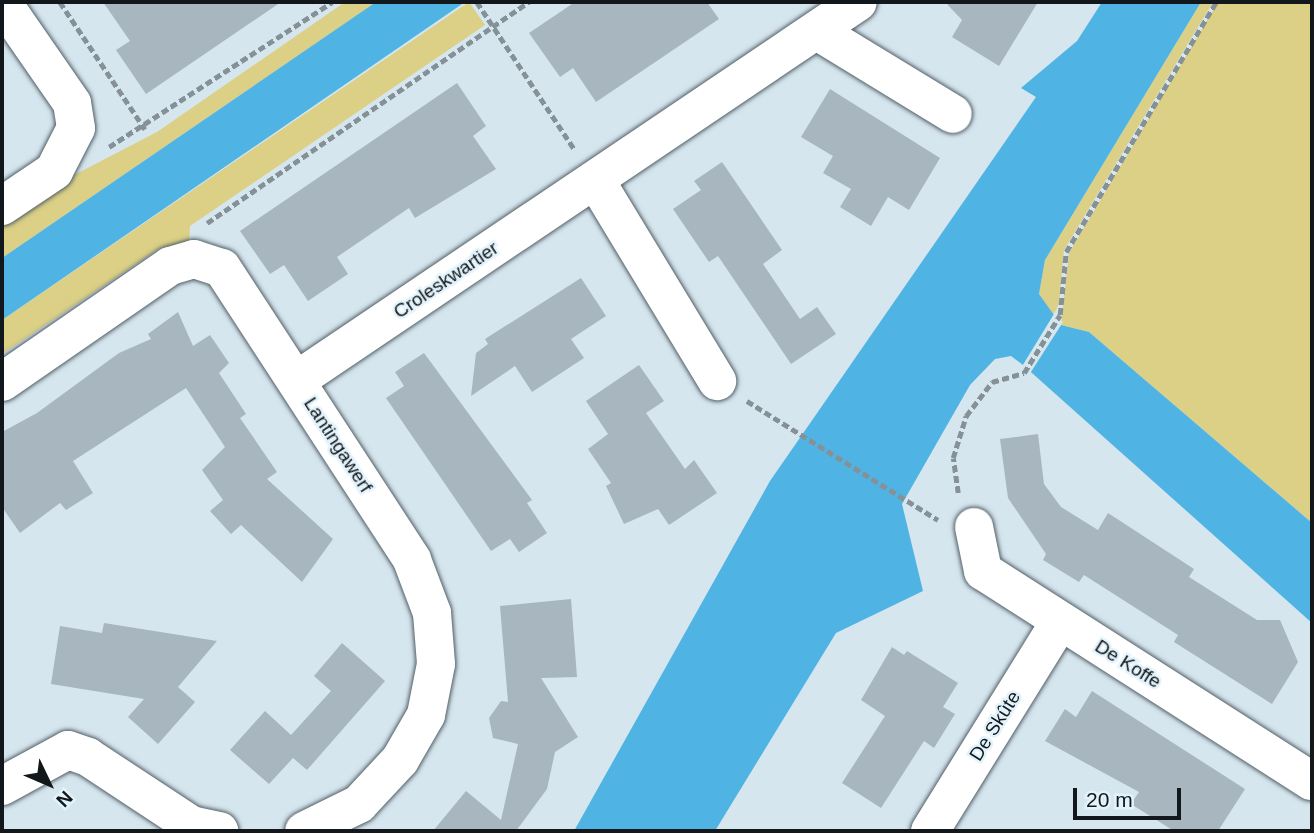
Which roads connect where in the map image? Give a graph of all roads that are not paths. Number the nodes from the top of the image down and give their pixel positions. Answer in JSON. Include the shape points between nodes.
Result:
{"nodes":[{"id":1,"x":858,"y":2,"type":"edge"},
{"id":2,"x":11,"y":5,"type":"edge"},
{"id":3,"x":817,"y":31,"type":"junction"},
{"id":4,"x":953,"y":114,"type":"dead end"},
{"id":5,"x":596,"y":181,"type":"junction"},
{"id":6,"x":2,"y":206,"type":"edge"},
{"id":7,"x":297,"y":380,"type":"junction"},
{"id":8,"x":2,"y":382,"type":"edge"},
{"id":9,"x":716,"y":382,"type":"road end"},
{"id":10,"x":974,"y":527,"type":"road end"},
{"id":11,"x":1060,"y":621,"type":"junction"},
{"id":12,"x":1312,"y":781,"type":"edge"},
{"id":13,"x":2,"y":786,"type":"edge"},
{"id":14,"x":219,"y":831,"type":"edge"},
{"id":15,"x":304,"y":831,"type":"edge"},
{"id":16,"x":930,"y":831,"type":"edge"}],
"edges":[{"from":1,"to":3,"type":"street","name":"Croleskwartier"},
{"from":2,"to":6,"type":"street","via":[[72,103],[76,128],[54,171]]},
{"from":3,"to":4,"type":"street"},
{"from":3,"to":5,"type":"street","name":"Croleskwartier"},
{"from":5,"to":7,"type":"street","name":"Croleskwartier"},
{"from":5,"to":9,"type":"street"},
{"from":7,"to":8,"type":"street","name":"Lantingawerf","via":[[222,268],[194,259],[170,267]]},
{"from":7,"to":15,"type":"street","name":"Lantingawerf","via":[[412,561],[432,613],[436,664],[426,715],[400,760],[359,804]]},
{"from":10,"to":11,"type":"street","name":"De Koffe","via":[[983,571]]},
{"from":11,"to":12,"type":"street","name":"De Koffe"},
{"from":11,"to":16,"type":"street","name":"De Skûte"},
{"from":13,"to":14,"type":"street","via":[[68,750],[88,757],[191,825]]}]}
